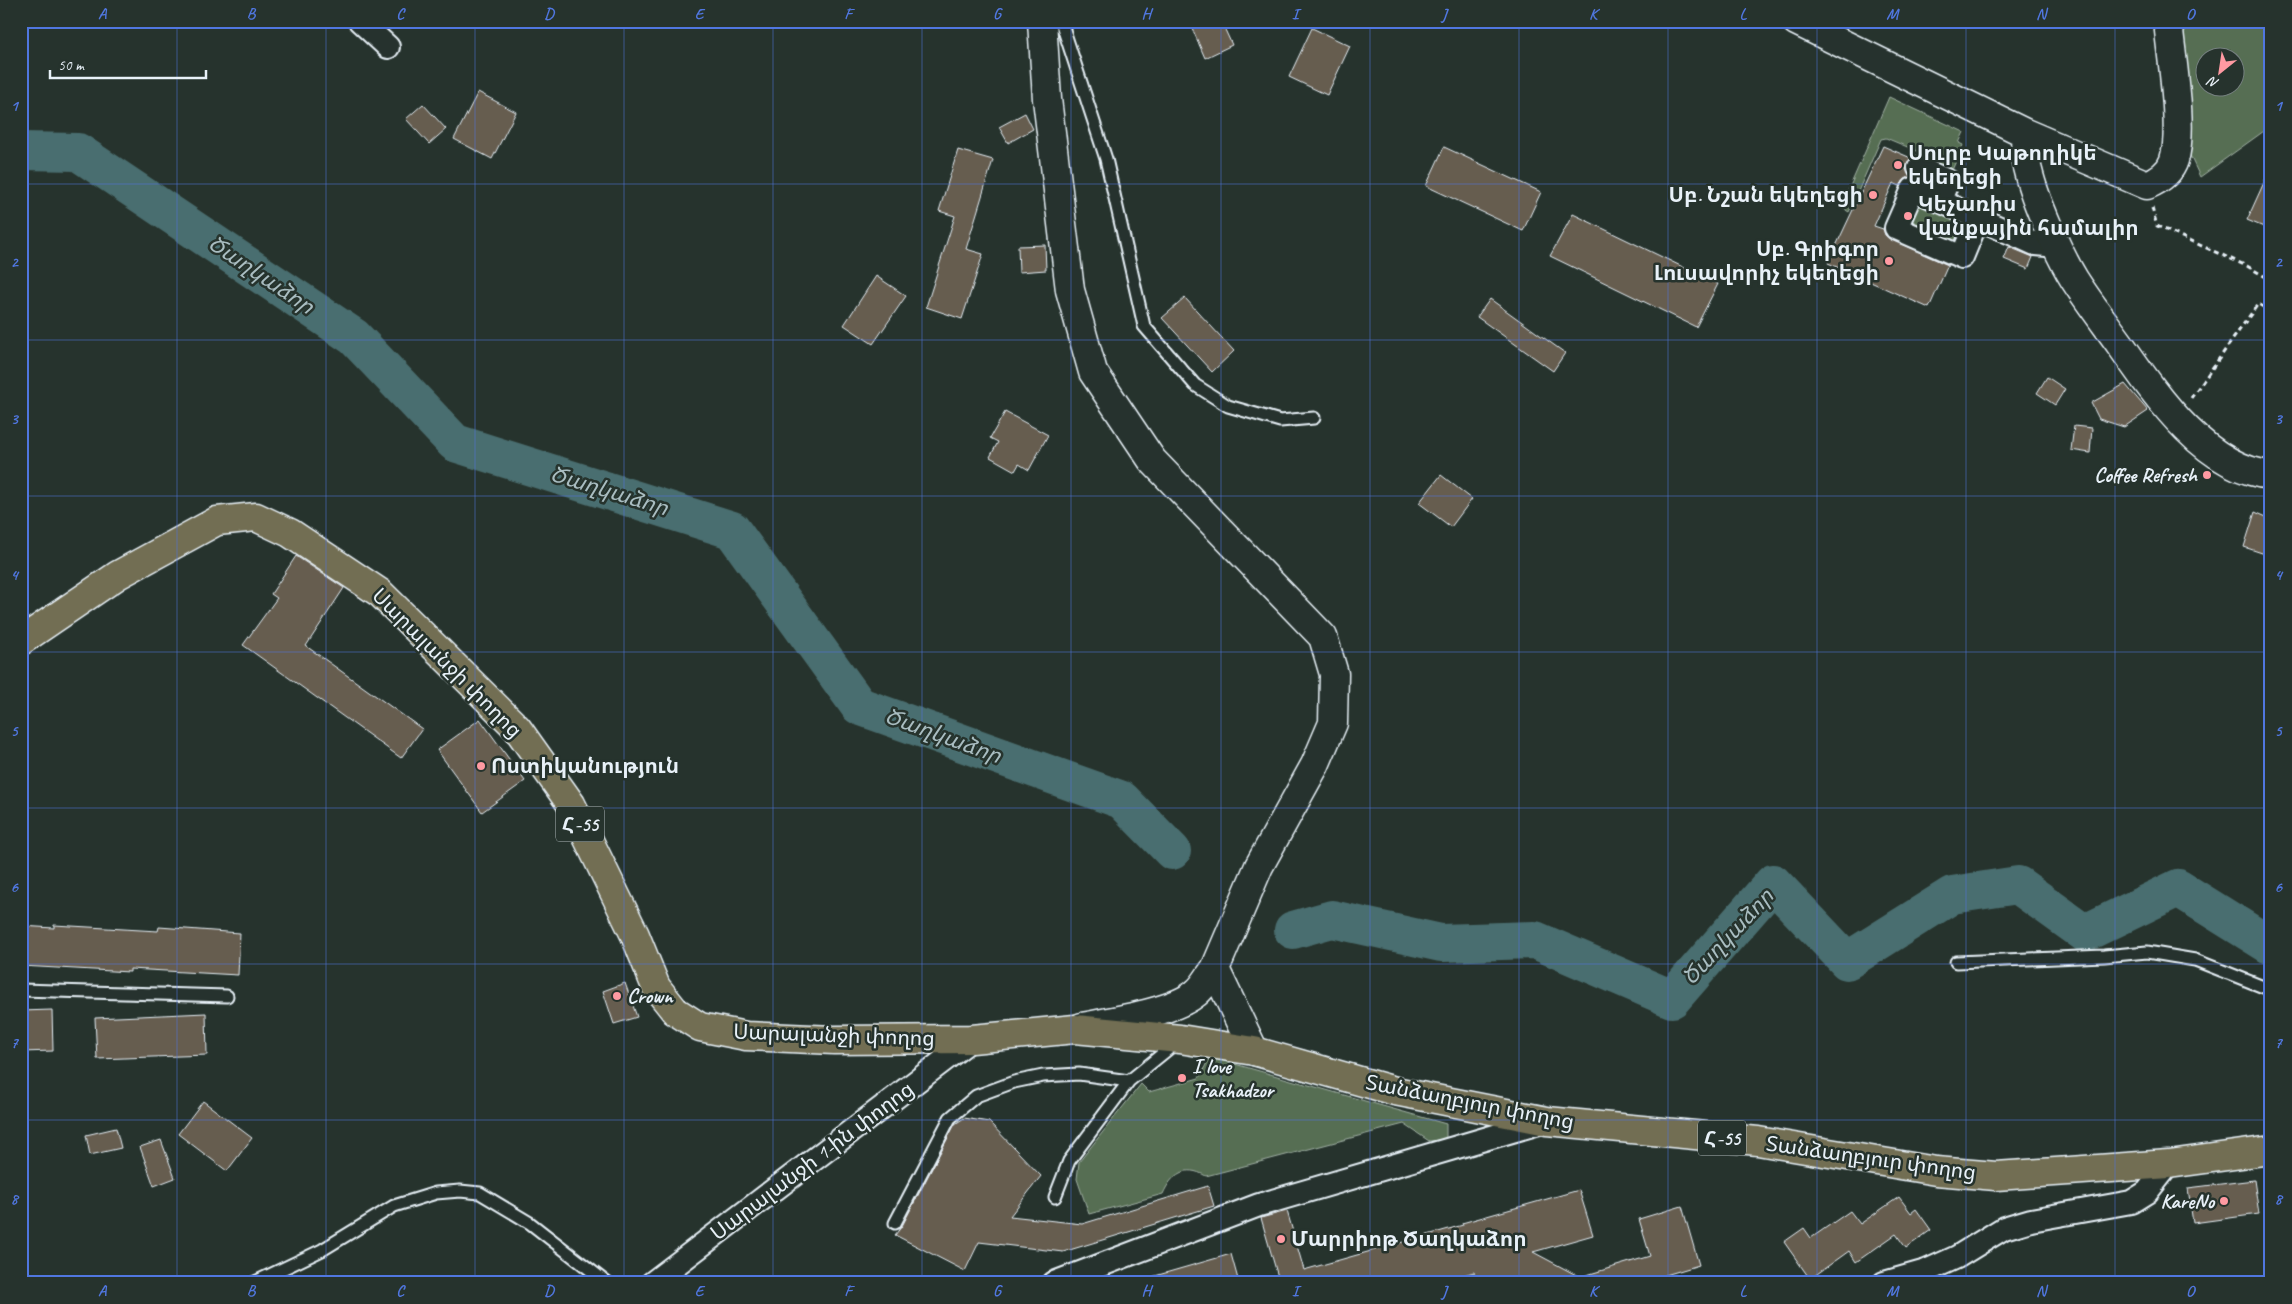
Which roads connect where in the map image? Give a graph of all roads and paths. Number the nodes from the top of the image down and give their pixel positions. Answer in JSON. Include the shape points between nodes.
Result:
{"nodes":[{"id":1,"x":360,"y":21,"type":"edge"},
{"id":2,"x":1042,"y":21,"type":"edge"},
{"id":3,"x":1061,"y":21,"type":"edge"},
{"id":4,"x":1796,"y":21,"type":"edge"},
{"id":5,"x":2168,"y":21,"type":"edge"},
{"id":6,"x":388,"y":46,"type":"dead end"},
{"id":7,"x":2025,"y":133,"type":"junction"},
{"id":8,"x":1919,"y":168,"type":"dead end"},
{"id":9,"x":2147,"y":185,"type":"junction"},
{"id":10,"x":1939,"y":201,"type":"junction"},
{"id":11,"x":1978,"y":218,"type":"junction"},
{"id":12,"x":2058,"y":246,"type":"junction"},
{"id":13,"x":2271,"y":280,"type":"edge"},
{"id":14,"x":2271,"y":311,"type":"edge"},
{"id":15,"x":1314,"y":418,"type":"dead end"},
{"id":16,"x":2176,"y":419,"type":"junction"},
{"id":17,"x":2271,"y":475,"type":"edge"},
{"id":18,"x":21,"y":641,"type":"edge"},
{"id":19,"x":1956,"y":962,"type":"dead end"},
{"id":20,"x":1215,"y":969,"type":"junction"},
{"id":21,"x":21,"y":990,"type":"edge"},
{"id":22,"x":2271,"y":990,"type":"edge"},
{"id":23,"x":227,"y":996,"type":"dead end"},
{"id":24,"x":1075,"y":1029,"type":"junction"},
{"id":25,"x":972,"y":1039,"type":"junction"},
{"id":26,"x":1180,"y":1039,"type":"junction"},
{"id":27,"x":1254,"y":1051,"type":"junction"},
{"id":28,"x":1129,"y":1081,"type":"junction"},
{"id":29,"x":1547,"y":1121,"type":"junction"},
{"id":30,"x":2271,"y":1150,"type":"edge"},
{"id":31,"x":2169,"y":1164,"type":"junction"},
{"id":32,"x":1055,"y":1197,"type":"dead end"},
{"id":33,"x":895,"y":1223,"type":"dead end"},
{"id":34,"x":253,"y":1283,"type":"edge"},
{"id":35,"x":607,"y":1283,"type":"edge"},
{"id":36,"x":652,"y":1283,"type":"edge"},
{"id":37,"x":1054,"y":1283,"type":"edge"},
{"id":38,"x":1884,"y":1283,"type":"edge"}],
"edges":[{"from":1,"to":6,"type":"street"},
{"from":2,"to":20,"type":"street","via":[[1047,99],[1070,290],[1093,372],[1152,460],[1323,637],[1334,674],[1332,723],[1315,765],[1259,866]]},
{"from":3,"to":15,"type":"lane","via":[[1106,159],[1144,326],[1195,385],[1228,406],[1280,421]]},
{"from":4,"to":7,"type":"street"},
{"from":5,"to":9,"type":"street","via":[[2178,135],[2174,161],[2162,178]]},
{"from":7,"to":9,"type":"street"},
{"from":7,"to":12,"type":"street","via":[[2027,170]]},
{"from":8,"to":10,"type":"street","via":[[1948,181]]},
{"from":9,"to":13,"type":"path","via":[[2157,226]]},
{"from":10,"to":11,"type":"street"},
{"from":10,"to":11,"type":"street","via":[[1912,190],[1896,228],[1962,257]]},
{"from":11,"to":12,"type":"street","via":[[2035,244]]},
{"from":12,"to":16,"type":"street","via":[[2074,278]]},
{"from":14,"to":16,"type":"path","via":[[2258,304]]},
{"from":16,"to":17,"type":"street","via":[[2232,464]]},
{"from":18,"to":25,"type":"main road","name":"Սարալանջի փողոց","number":"Հ-55","via":[[118,576],[217,521],[256,517],[290,533],[380,593],[517,728],[571,804],[635,935],[656,987],[675,1011],[700,1027],[746,1036],[834,1040]]},
{"from":19,"to":22,"type":"lane","via":[[2146,952],[2195,960]]},
{"from":20,"to":24,"type":"street","via":[[1197,993],[1179,1003]]},
{"from":20,"to":27,"type":"street"},
{"from":21,"to":23,"type":"lane"},
{"from":24,"to":25,"type":"main road","name":"Սարալանջի փողոց","number":"Հ-55"},
{"from":24,"to":26,"type":"main road","name":"Սարալանջի փողոց","number":"Հ-55"},
{"from":25,"to":36,"type":"street","name":"Սարալանջի 1-ին փողոց"},
{"from":26,"to":27,"type":"main road","name":"Տանձաղբյուր փողոց","number":"Հ-55"},
{"from":26,"to":28,"type":"lane"},
{"from":27,"to":29,"type":"main road","name":"Տանձաղբյուր փողոց","number":"Հ-55","via":[[1395,1091]]},
{"from":28,"to":32,"type":"lane","via":[[1068,1161]]},
{"from":28,"to":33,"type":"lane","via":[[1079,1074],[1043,1076],[1014,1082],[976,1096],[950,1118]]},
{"from":29,"to":31,"type":"main road","name":"Տանձաղբյուր փողոց","number":"Հ-55","via":[[1758,1141],[1936,1171],[1996,1176]]},
{"from":29,"to":37,"type":"street","via":[[1259,1205]]},
{"from":30,"to":31,"type":"main road","name":"Տանձաղբյուր փողոց","number":"Հ-55"},
{"from":31,"to":38,"type":"street","via":[[2147,1192],[2131,1202],[2004,1228],[1957,1257],[1926,1271]]},
{"from":34,"to":35,"type":"lane","via":[[322,1250],[394,1206],[436,1193],[460,1191],[480,1193],[530,1222]]}]}
